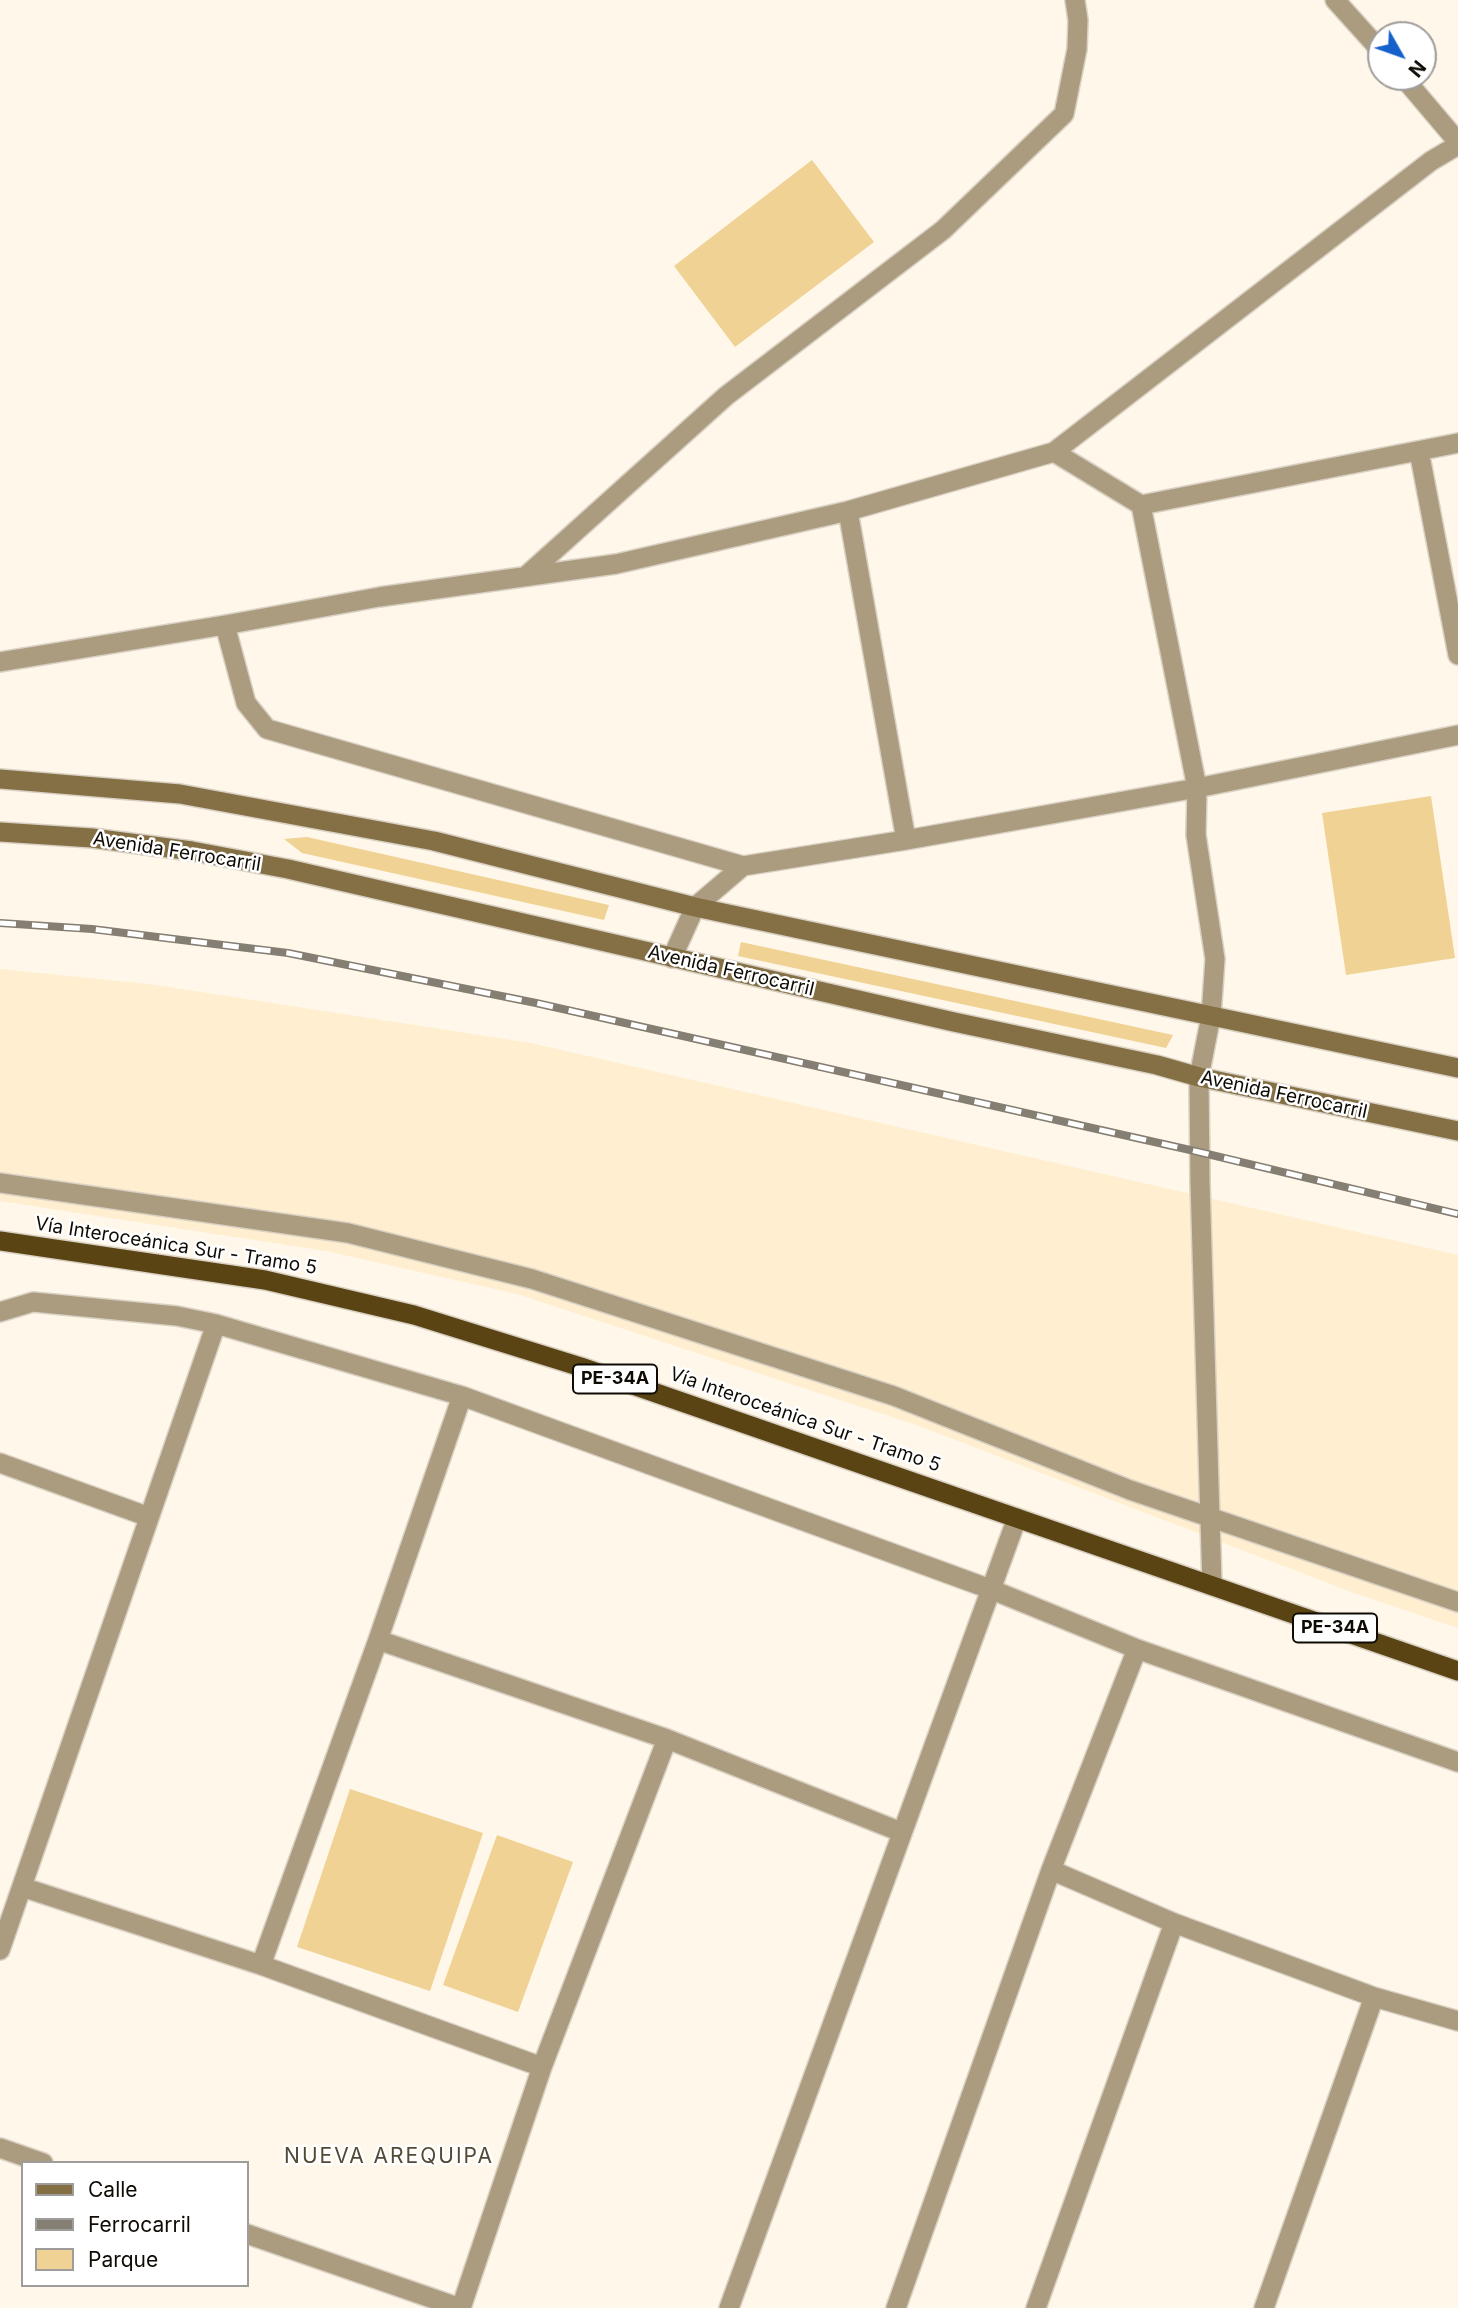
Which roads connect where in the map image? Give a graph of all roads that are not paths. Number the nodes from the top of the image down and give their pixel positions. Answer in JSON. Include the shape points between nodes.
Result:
{"nodes":[{"id":1,"x":1075,"y":0,"type":"edge"},
{"id":2,"x":1335,"y":0,"type":"edge"},
{"id":3,"x":1367,"y":35,"type":"edge"},
{"id":4,"x":1414,"y":91,"type":"edge"},
{"id":5,"x":1458,"y":144,"type":"edge"},
{"id":6,"x":1458,"y":443,"type":"edge"},
{"id":7,"x":1419,"y":451,"type":"junction"},
{"id":8,"x":1054,"y":452,"type":"junction"},
{"id":9,"x":1140,"y":505,"type":"junction"},
{"id":10,"x":848,"y":511,"type":"junction"},
{"id":11,"x":526,"y":576,"type":"junction"},
{"id":12,"x":225,"y":625,"type":"junction"},
{"id":13,"x":1458,"y":655,"type":"edge"},
{"id":14,"x":0,"y":662,"type":"edge"},
{"id":15,"x":1458,"y":735,"type":"edge"},
{"id":16,"x":0,"y":779,"type":"edge"},
{"id":17,"x":1197,"y":788,"type":"junction"},
{"id":18,"x":0,"y":832,"type":"edge"},
{"id":19,"x":906,"y":840,"type":"junction"},
{"id":20,"x":743,"y":866,"type":"junction"},
{"id":21,"x":695,"y":907,"type":"junction"},
{"id":22,"x":672,"y":958,"type":"junction"},
{"id":23,"x":1211,"y":1016,"type":"junction"},
{"id":24,"x":1458,"y":1068,"type":"edge"},
{"id":25,"x":1199,"y":1077,"type":"junction"},
{"id":26,"x":1458,"y":1131,"type":"edge"},
{"id":27,"x":0,"y":1183,"type":"edge"},
{"id":28,"x":0,"y":1241,"type":"edge"},
{"id":29,"x":0,"y":1312,"type":"edge"},
{"id":30,"x":216,"y":1324,"type":"junction"},
{"id":31,"x":462,"y":1396,"type":"junction"},
{"id":32,"x":0,"y":1463,"type":"edge"},
{"id":33,"x":149,"y":1517,"type":"junction"},
{"id":34,"x":1017,"y":1518,"type":"junction"},
{"id":35,"x":1211,"y":1519,"type":"junction"},
{"id":36,"x":1212,"y":1585,"type":"junction"},
{"id":37,"x":990,"y":1589,"type":"junction"},
{"id":38,"x":1458,"y":1602,"type":"edge"},
{"id":39,"x":378,"y":1640,"type":"junction"},
{"id":40,"x":1137,"y":1649,"type":"junction"},
{"id":41,"x":1458,"y":1671,"type":"edge"},
{"id":42,"x":667,"y":1739,"type":"junction"},
{"id":43,"x":1458,"y":1762,"type":"edge"},
{"id":44,"x":901,"y":1832,"type":"junction"},
{"id":45,"x":1051,"y":1870,"type":"junction"},
{"id":46,"x":22,"y":1886,"type":"junction"},
{"id":47,"x":1174,"y":1923,"type":"junction"},
{"id":48,"x":0,"y":1950,"type":"edge"},
{"id":49,"x":261,"y":1965,"type":"junction"},
{"id":50,"x":1374,"y":1997,"type":"junction"},
{"id":51,"x":1458,"y":2021,"type":"edge"},
{"id":52,"x":542,"y":2067,"type":"junction"},
{"id":53,"x":0,"y":2148,"type":"edge"},
{"id":54,"x":37,"y":2161,"type":"edge"},
{"id":55,"x":248,"y":2234,"type":"edge"},
{"id":56,"x":461,"y":2308,"type":"edge"},
{"id":57,"x":729,"y":2308,"type":"edge"},
{"id":58,"x":896,"y":2308,"type":"edge"},
{"id":59,"x":1037,"y":2308,"type":"edge"},
{"id":60,"x":1265,"y":2308,"type":"edge"}],
"edges":[{"from":1,"to":11,"type":"street","via":[[1077,49],[1063,114],[943,230],[726,396]]},
{"from":2,"to":3,"type":"street"},
{"from":4,"to":5,"type":"street"},
{"from":5,"to":8,"type":"street"},
{"from":6,"to":7,"type":"street"},
{"from":7,"to":9,"type":"street"},
{"from":7,"to":13,"type":"street"},
{"from":8,"to":9,"type":"street"},
{"from":8,"to":10,"type":"street"},
{"from":9,"to":17,"type":"street"},
{"from":10,"to":11,"type":"street","via":[[616,564]]},
{"from":10,"to":19,"type":"street"},
{"from":11,"to":12,"type":"street"},
{"from":12,"to":14,"type":"street"},
{"from":12,"to":20,"type":"street","via":[[246,703],[267,729]]},
{"from":15,"to":17,"type":"street"},
{"from":16,"to":21,"type":"main road","via":[[180,794],[433,841]]},
{"from":17,"to":19,"type":"street"},
{"from":17,"to":23,"type":"street","via":[[1196,835],[1216,959]]},
{"from":18,"to":22,"type":"main road","name":"Avenida Ferrocarril","via":[[192,851]]},
{"from":19,"to":20,"type":"street"},
{"from":20,"to":21,"type":"street"},
{"from":21,"to":22,"type":"street"},
{"from":21,"to":23,"type":"main road"},
{"from":22,"to":25,"type":"main road","name":"Avenida Ferrocarril"},
{"from":23,"to":24,"type":"main road"},
{"from":23,"to":25,"type":"street"},
{"from":25,"to":26,"type":"main road","name":"Avenida Ferrocarril"},
{"from":25,"to":35,"type":"street"},
{"from":27,"to":35,"type":"street","via":[[348,1233],[532,1279],[894,1395]]},
{"from":28,"to":34,"type":"highway","name":"Vía Interoceánica Sur - Tramo 5","number":"PE-34A","via":[[265,1280],[414,1315],[580,1367]]},
{"from":29,"to":30,"type":"street","via":[[33,1302]]},
{"from":30,"to":31,"type":"street"},
{"from":30,"to":33,"type":"street"},
{"from":31,"to":37,"type":"street"},
{"from":31,"to":39,"type":"street"},
{"from":32,"to":33,"type":"street"},
{"from":33,"to":46,"type":"street"},
{"from":34,"to":36,"type":"highway","name":"Vía Interoceánica Sur - Tramo 5","number":"PE-34A"},
{"from":34,"to":37,"type":"street"},
{"from":35,"to":36,"type":"street"},
{"from":35,"to":38,"type":"street"},
{"from":36,"to":41,"type":"highway","name":"Vía Interoceánica Sur - Tramo 5","number":"PE-34A"},
{"from":37,"to":40,"type":"street"},
{"from":37,"to":44,"type":"street"},
{"from":39,"to":42,"type":"street"},
{"from":39,"to":49,"type":"street"},
{"from":40,"to":43,"type":"street"},
{"from":40,"to":45,"type":"street"},
{"from":42,"to":44,"type":"street"},
{"from":42,"to":52,"type":"street"},
{"from":44,"to":57,"type":"street"},
{"from":45,"to":47,"type":"street"},
{"from":45,"to":58,"type":"street"},
{"from":46,"to":48,"type":"street"},
{"from":46,"to":49,"type":"street"},
{"from":47,"to":50,"type":"street"},
{"from":47,"to":59,"type":"street"},
{"from":49,"to":52,"type":"street"},
{"from":50,"to":51,"type":"street"},
{"from":50,"to":60,"type":"street"},
{"from":52,"to":56,"type":"street"},
{"from":53,"to":54,"type":"street"},
{"from":55,"to":56,"type":"street"}]}
